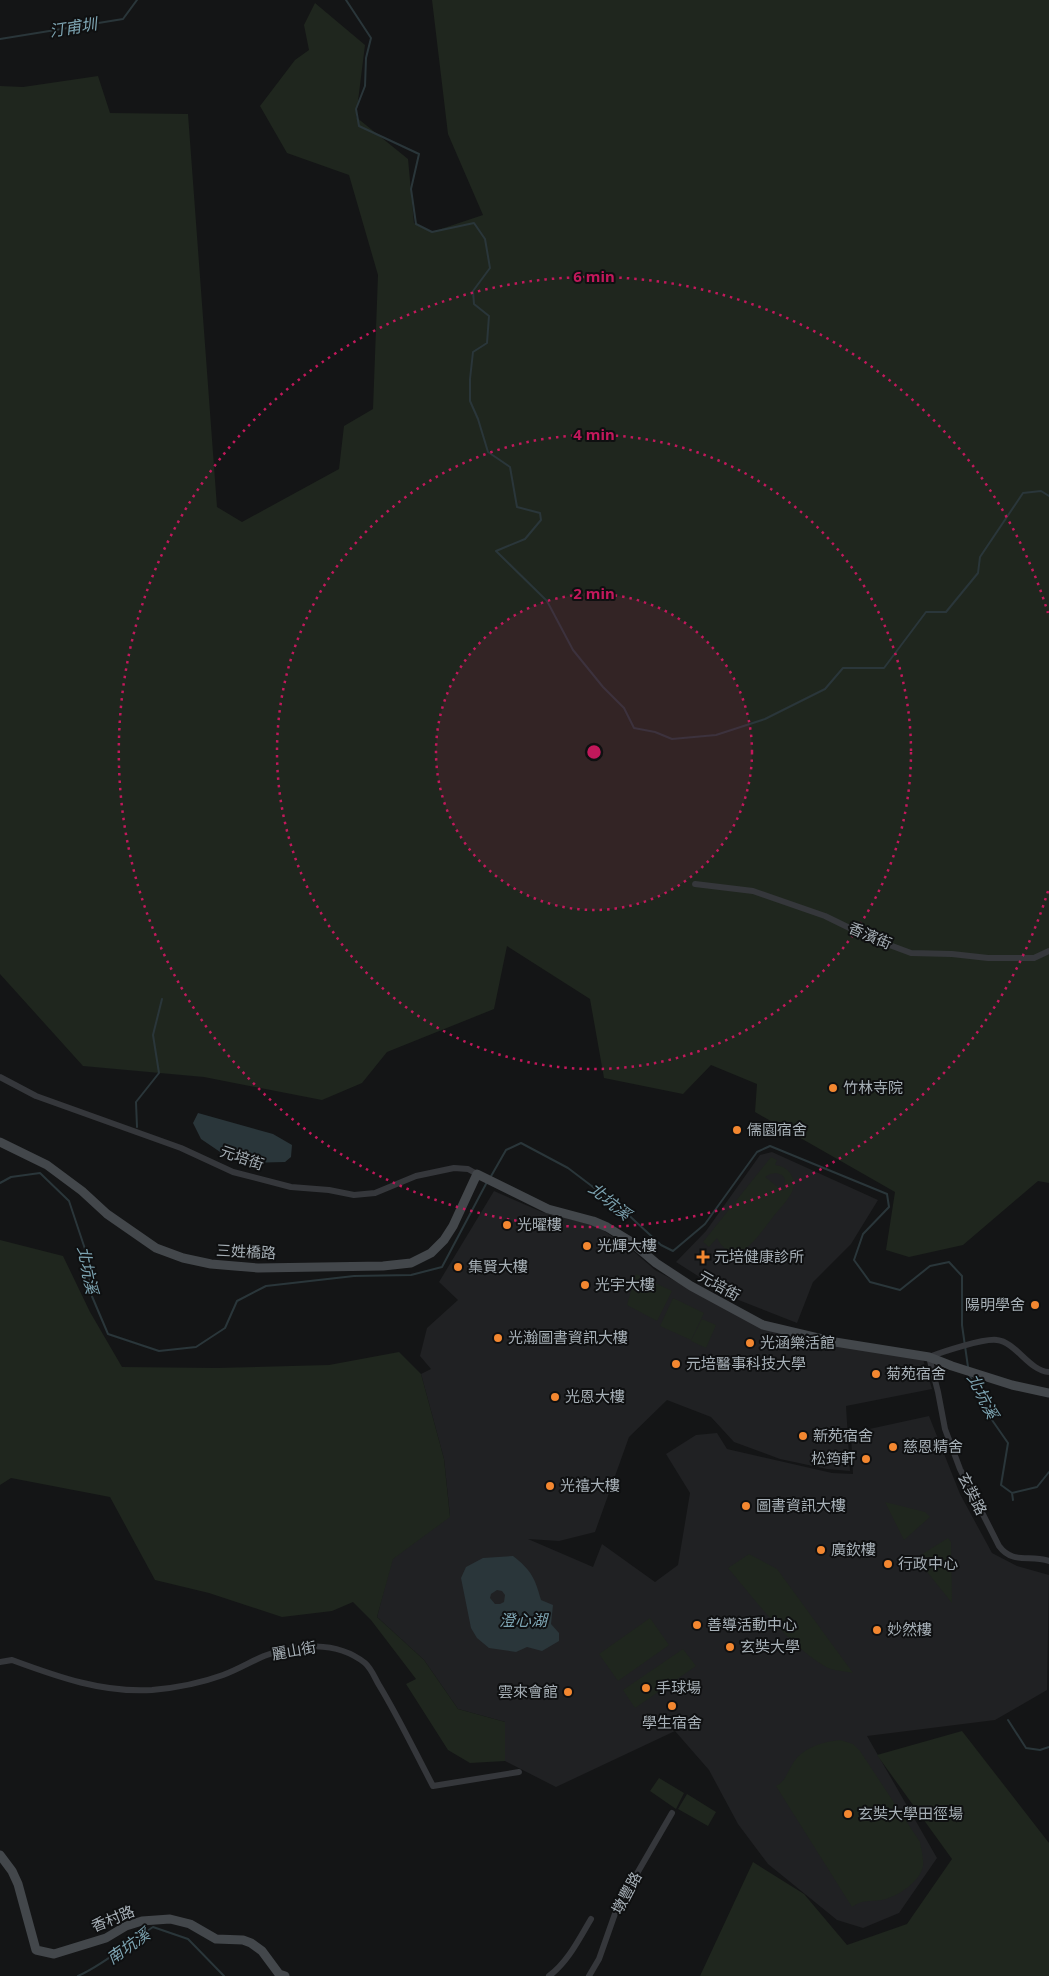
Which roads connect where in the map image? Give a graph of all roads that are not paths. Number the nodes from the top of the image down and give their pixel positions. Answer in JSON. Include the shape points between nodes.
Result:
{"nodes":[{"id":1,"x":695,"y":884,"type":"dead end"},
{"id":2,"x":1049,"y":951,"type":"edge"},
{"id":3,"x":0,"y":1077,"type":"edge"},
{"id":4,"x":0,"y":1142,"type":"edge"},
{"id":5,"x":480,"y":1176,"type":"junction"},
{"id":6,"x":929,"y":1357,"type":"junction"},
{"id":7,"x":1049,"y":1372,"type":"edge"},
{"id":8,"x":1049,"y":1393,"type":"edge"},
{"id":9,"x":1049,"y":1561,"type":"edge"},
{"id":10,"x":0,"y":1662,"type":"edge"},
{"id":11,"x":519,"y":1772,"type":"dead end"},
{"id":12,"x":672,"y":1813,"type":"dead end"},
{"id":13,"x":0,"y":1855,"type":"edge"},
{"id":14,"x":591,"y":1919,"type":"dead end"},
{"id":15,"x":285,"y":1976,"type":"edge"},
{"id":16,"x":549,"y":1976,"type":"edge"},
{"id":17,"x":589,"y":1976,"type":"edge"}],
"edges":[{"from":1,"to":2,"type":"street","name":"香濱街","via":[[753,892],[825,916],[911,953],[1034,958]]},
{"from":3,"to":5,"type":"street","name":"元培街","via":[[36,1096],[181,1148],[232,1172],[291,1187],[354,1195],[375,1193],[416,1176],[454,1168],[468,1169]]},
{"from":4,"to":5,"type":"street","name":"三姓橋路","via":[[46,1165],[156,1248],[211,1264],[258,1268],[383,1266],[412,1262],[431,1253],[444,1240]]},
{"from":5,"to":6,"type":"street","name":"元培街","via":[[548,1209],[607,1227],[691,1286],[763,1325],[835,1342]]},
{"from":6,"to":7,"type":"street","name":"元培街","via":[[997,1340],[1007,1344],[1038,1370]]},
{"from":6,"to":8,"type":"street","via":[[1012,1385]]},
{"from":6,"to":9,"type":"street","name":"玄奘路","via":[[945,1429],[960,1469],[998,1546],[1004,1554],[1015,1558]]},
{"from":10,"to":11,"type":"street","name":"麗山街","via":[[12,1660],[90,1686],[153,1690],[201,1682],[266,1656],[302,1647],[325,1646],[347,1651],[367,1664],[433,1786]]},
{"from":12,"to":17,"type":"street","name":"墩豐路","via":[[617,1908],[599,1959]]},
{"from":13,"to":15,"type":"street","name":"香村路","via":[[18,1884],[36,1950],[54,1954],[106,1938],[142,1921],[170,1919],[190,1924],[216,1939],[252,1943],[279,1974]]},
{"from":14,"to":16,"type":"street","name":"墩豐路","via":[[576,1945]]}]}
